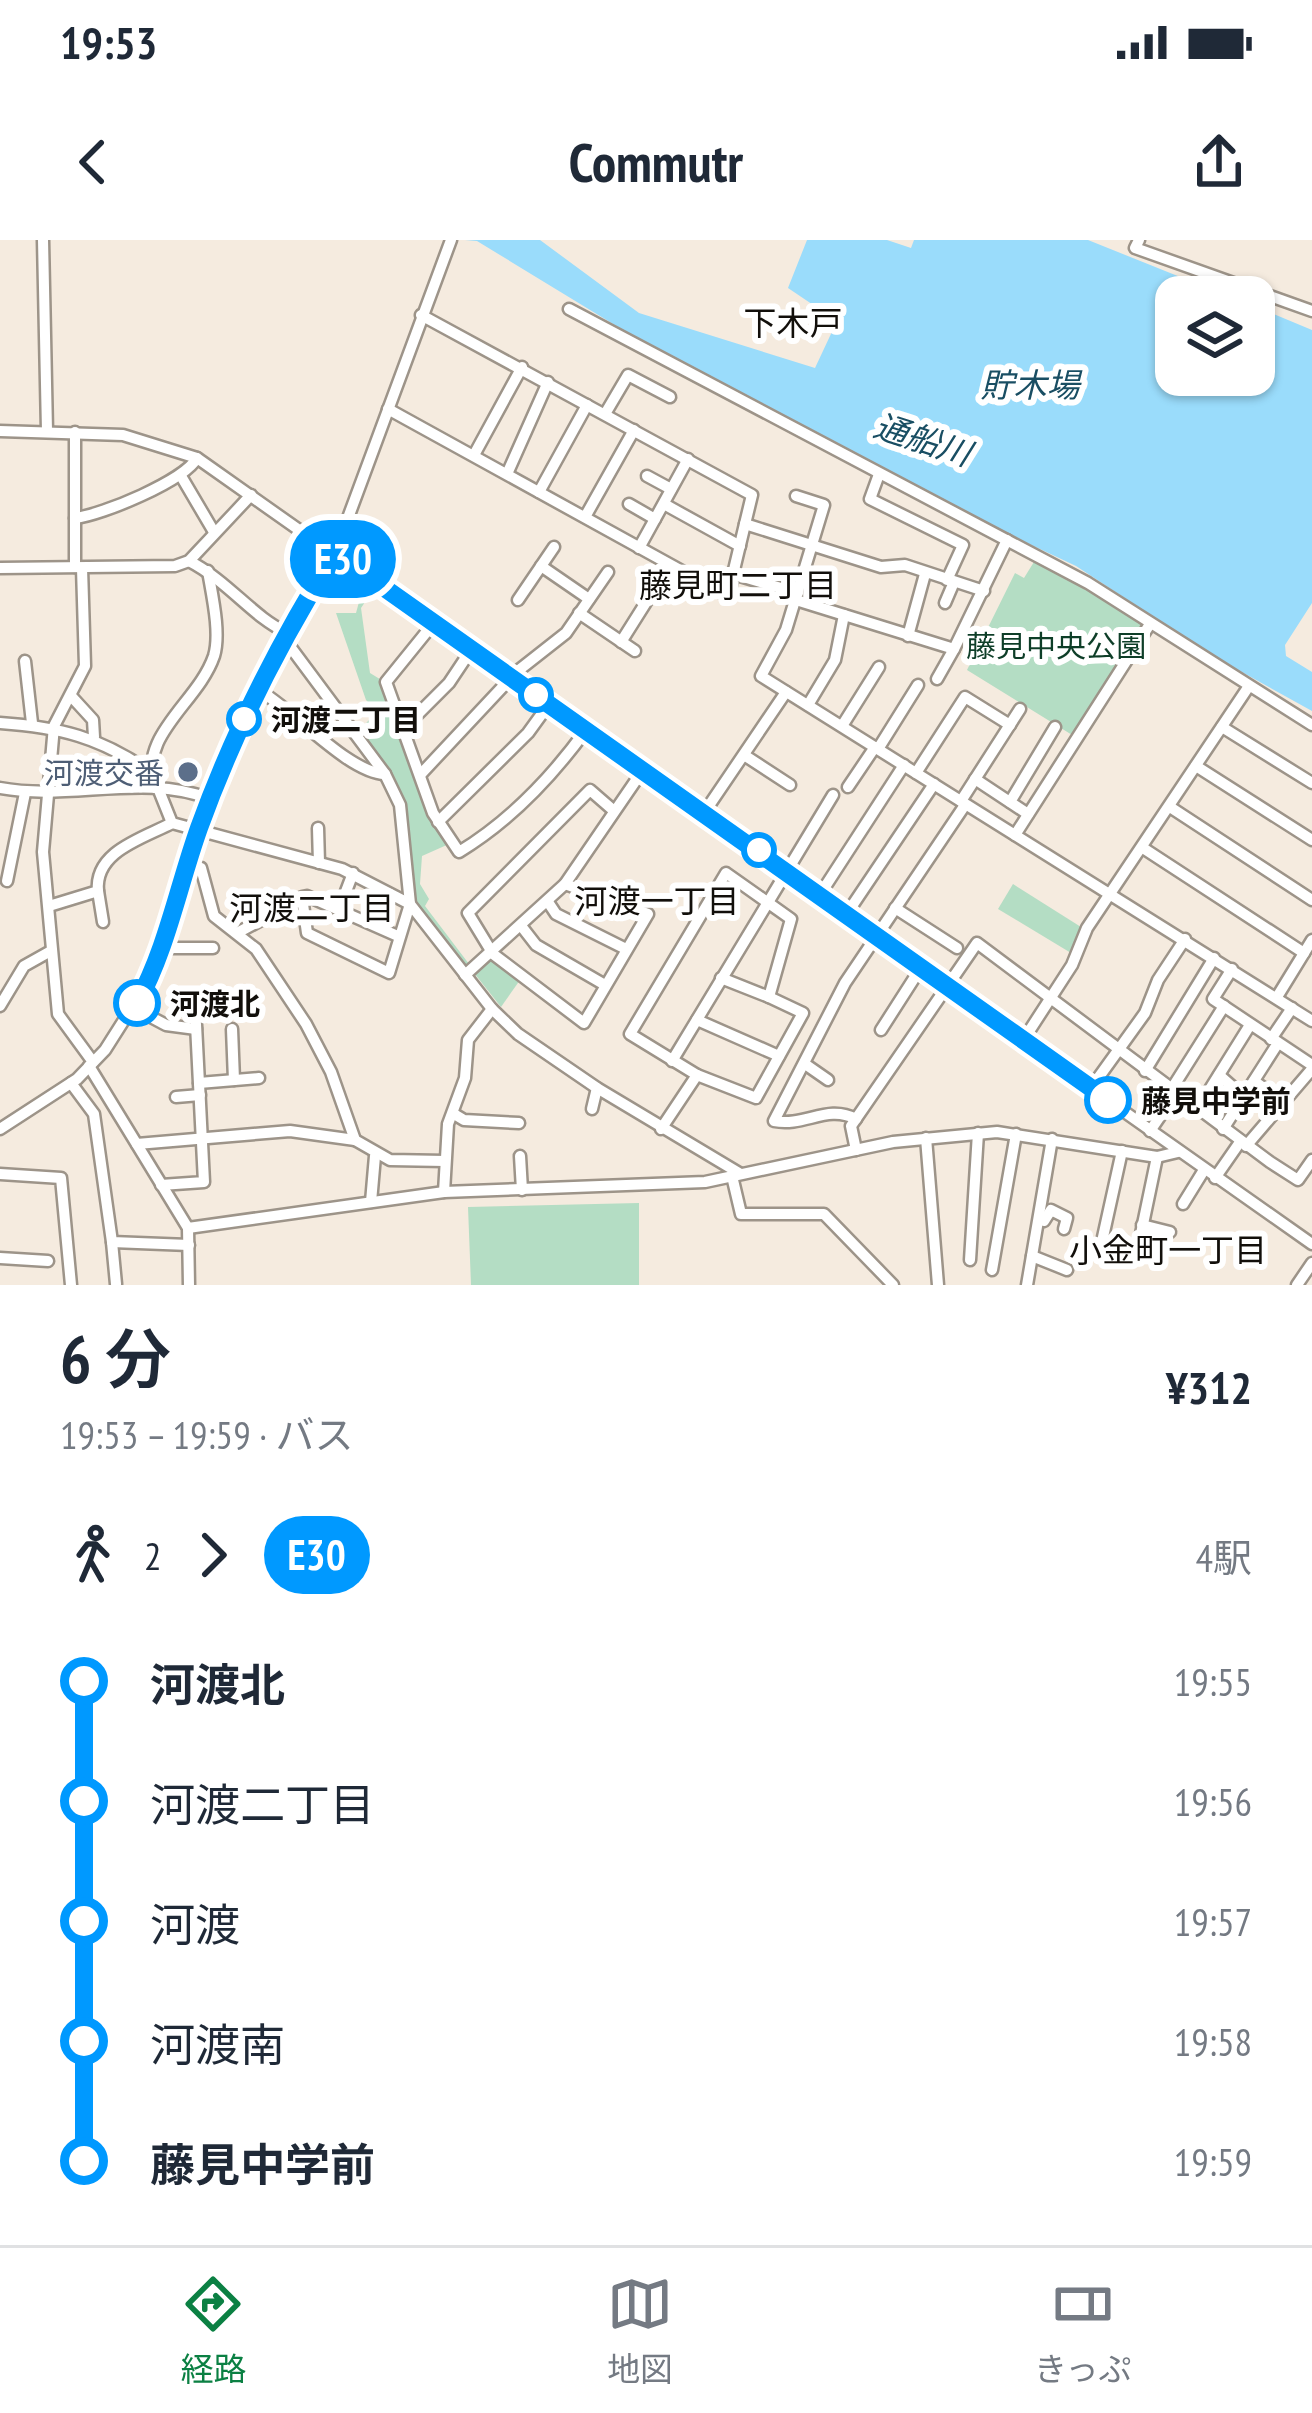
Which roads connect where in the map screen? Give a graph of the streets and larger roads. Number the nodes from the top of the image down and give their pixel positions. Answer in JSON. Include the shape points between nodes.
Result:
{"nodes":[{"id":1,"x":43,"y":240,"type":"edge"},
{"id":2,"x":1138,"y":240,"type":"edge"},
{"id":3,"x":451,"y":241,"type":"edge"},
{"id":4,"x":568,"y":309,"type":"dead end"},
{"id":5,"x":1312,"y":310,"type":"edge"},
{"id":6,"x":421,"y":315,"type":"junction"},
{"id":7,"x":523,"y":367,"type":"junction"},
{"id":8,"x":548,"y":382,"type":"junction"},
{"id":9,"x":670,"y":398,"type":"dead end"},
{"id":10,"x":587,"y":405,"type":"junction"},
{"id":11,"x":388,"y":409,"type":"junction"},
{"id":12,"x":605,"y":414,"type":"junction"},
{"id":13,"x":634,"y":430,"type":"junction"},
{"id":14,"x":0,"y":431,"type":"edge"},
{"id":15,"x":47,"y":431,"type":"junction"},
{"id":16,"x":75,"y":432,"type":"junction"},
{"id":17,"x":474,"y":455,"type":"junction"},
{"id":18,"x":196,"y":458,"type":"junction"},
{"id":19,"x":688,"y":460,"type":"junction"},
{"id":20,"x":507,"y":473,"type":"junction"},
{"id":21,"x":181,"y":476,"type":"junction"},
{"id":22,"x":646,"y":476,"type":"dead end"},
{"id":23,"x":877,"y":480,"type":"junction"},
{"id":24,"x":671,"y":490,"type":"junction"},
{"id":25,"x":539,"y":491,"type":"junction"},
{"id":26,"x":251,"y":495,"type":"junction"},
{"id":27,"x":796,"y":496,"type":"dead end"},
{"id":28,"x":628,"y":503,"type":"dead end"},
{"id":29,"x":664,"y":504,"type":"junction"},
{"id":30,"x":584,"y":517,"type":"junction"},
{"id":31,"x":75,"y":518,"type":"junction"},
{"id":32,"x":655,"y":519,"type":"junction"},
{"id":33,"x":745,"y":524,"type":"junction"},
{"id":34,"x":214,"y":532,"type":"junction"},
{"id":35,"x":1007,"y":540,"type":"junction"},
{"id":36,"x":812,"y":544,"type":"junction"},
{"id":37,"x":740,"y":546,"type":"junction"},
{"id":38,"x":554,"y":547,"type":"dead end"},
{"id":39,"x":639,"y":548,"type":"junction"},
{"id":40,"x":335,"y":553,"type":"junction"},
{"id":41,"x":189,"y":562,"type":"junction"},
{"id":42,"x":541,"y":566,"type":"junction"},
{"id":43,"x":0,"y":568,"type":"edge"},
{"id":44,"x":78,"y":568,"type":"junction"},
{"id":45,"x":208,"y":571,"type":"junction"},
{"id":46,"x":608,"y":572,"type":"dead end"},
{"id":47,"x":734,"y":574,"type":"junction"},
{"id":48,"x":925,"y":574,"type":"junction"},
{"id":49,"x":951,"y":581,"type":"junction"},
{"id":50,"x":984,"y":591,"type":"junction"},
{"id":51,"x":650,"y":596,"type":"dead end"},
{"id":52,"x":797,"y":597,"type":"junction"},
{"id":53,"x":518,"y":599,"type":"dead end"},
{"id":54,"x":589,"y":599,"type":"junction"},
{"id":55,"x":945,"y":603,"type":"dead end"},
{"id":56,"x":579,"y":613,"type":"junction"},
{"id":57,"x":844,"y":615,"type":"junction"},
{"id":58,"x":434,"y":624,"type":"junction"},
{"id":59,"x":1150,"y":624,"type":"junction"},
{"id":60,"x":285,"y":634,"type":"junction"},
{"id":61,"x":908,"y":636,"type":"junction"},
{"id":62,"x":621,"y":642,"type":"junction"},
{"id":63,"x":470,"y":650,"type":"junction"},
{"id":64,"x":954,"y":650,"type":"junction"},
{"id":65,"x":635,"y":651,"type":"dead end"},
{"id":66,"x":25,"y":661,"type":"dead end"},
{"id":67,"x":879,"y":667,"type":"dead end"},
{"id":68,"x":511,"y":678,"type":"junction"},
{"id":69,"x":938,"y":680,"type":"dead end"},
{"id":70,"x":918,"y":685,"type":"dead end"},
{"id":71,"x":1250,"y":686,"type":"junction"},
{"id":72,"x":257,"y":689,"type":"junction"},
{"id":73,"x":786,"y":692,"type":"junction"},
{"id":74,"x":71,"y":696,"type":"junction"},
{"id":75,"x":549,"y":704,"type":"junction"},
{"id":76,"x":808,"y":705,"type":"junction"},
{"id":77,"x":1020,"y":709,"type":"dead end"},
{"id":78,"x":0,"y":723,"type":"edge"},
{"id":79,"x":32,"y":723,"type":"junction"},
{"id":80,"x":1010,"y":725,"type":"junction"},
{"id":81,"x":1312,"y":725,"type":"edge"},
{"id":82,"x":54,"y":726,"type":"junction"},
{"id":83,"x":842,"y":726,"type":"junction"},
{"id":84,"x":1055,"y":727,"type":"dead end"},
{"id":85,"x":1222,"y":727,"type":"junction"},
{"id":86,"x":403,"y":729,"type":"junction"},
{"id":87,"x":586,"y":730,"type":"junction"},
{"id":88,"x":94,"y":737,"type":"junction"},
{"id":89,"x":877,"y":748,"type":"junction"},
{"id":90,"x":744,"y":755,"type":"junction"},
{"id":91,"x":904,"y":766,"type":"junction"},
{"id":92,"x":1196,"y":766,"type":"junction"},
{"id":93,"x":644,"y":770,"type":"junction"},
{"id":94,"x":149,"y":772,"type":"junction"},
{"id":95,"x":385,"y":773,"type":"junction"},
{"id":96,"x":916,"y":773,"type":"junction"},
{"id":97,"x":420,"y":775,"type":"junction"},
{"id":98,"x":975,"y":779,"type":"junction"},
{"id":99,"x":1312,"y":783,"type":"edge"},
{"id":100,"x":934,"y":784,"type":"junction"},
{"id":101,"x":790,"y":785,"type":"dead end"},
{"id":102,"x":848,"y":787,"type":"dead end"},
{"id":103,"x":0,"y":788,"type":"edge"},
{"id":104,"x":156,"y":788,"type":"junction"},
{"id":105,"x":25,"y":793,"type":"junction"},
{"id":106,"x":46,"y":795,"type":"junction"},
{"id":107,"x":833,"y":795,"type":"dead end"},
{"id":108,"x":211,"y":799,"type":"junction"},
{"id":109,"x":1010,"y":802,"type":"junction"},
{"id":110,"x":963,"y":803,"type":"junction"},
{"id":111,"x":1170,"y":807,"type":"junction"},
{"id":112,"x":613,"y":810,"type":"junction"},
{"id":113,"x":704,"y":812,"type":"junction"},
{"id":114,"x":1028,"y":814,"type":"junction"},
{"id":115,"x":438,"y":822,"type":"junction"},
{"id":116,"x":172,"y":823,"type":"junction"},
{"id":117,"x":318,"y":828,"type":"dead end"},
{"id":118,"x":198,"y":831,"type":"junction"},
{"id":119,"x":1015,"y":836,"type":"junction"},
{"id":120,"x":1312,"y":840,"type":"edge"},
{"id":121,"x":1142,"y":848,"type":"junction"},
{"id":122,"x":319,"y":863,"type":"junction"},
{"id":123,"x":188,"y":866,"type":"junction"},
{"id":124,"x":786,"y":869,"type":"junction"},
{"id":125,"x":353,"y":873,"type":"junction"},
{"id":126,"x":7,"y":881,"type":"dead end"},
{"id":127,"x":565,"y":884,"type":"junction"},
{"id":128,"x":205,"y":886,"type":"junction"},
{"id":129,"x":181,"y":888,"type":"junction"},
{"id":130,"x":98,"y":890,"type":"junction"},
{"id":131,"x":821,"y":893,"type":"junction"},
{"id":132,"x":1111,"y":894,"type":"junction"},
{"id":133,"x":1312,"y":900,"type":"edge"},
{"id":134,"x":765,"y":901,"type":"junction"},
{"id":135,"x":548,"y":902,"type":"junction"},
{"id":136,"x":410,"y":904,"type":"junction"},
{"id":137,"x":49,"y":906,"type":"junction"},
{"id":138,"x":340,"y":907,"type":"junction"},
{"id":139,"x":895,"y":908,"type":"junction"},
{"id":140,"x":848,"y":912,"type":"junction"},
{"id":141,"x":267,"y":917,"type":"dead end"},
{"id":142,"x":103,"y":922,"type":"dead end"},
{"id":143,"x":522,"y":927,"type":"junction"},
{"id":144,"x":237,"y":933,"type":"junction"},
{"id":145,"x":878,"y":934,"type":"junction"},
{"id":146,"x":400,"y":937,"type":"junction"},
{"id":147,"x":1184,"y":939,"type":"junction"},
{"id":148,"x":1312,"y":940,"type":"edge"},
{"id":149,"x":163,"y":948,"type":"junction"},
{"id":150,"x":213,"y":948,"type":"dead end"},
{"id":151,"x":957,"y":948,"type":"dead end"},
{"id":152,"x":626,"y":949,"type":"junction"},
{"id":153,"x":49,"y":952,"type":"junction"},
{"id":154,"x":1304,"y":953,"type":"junction"},
{"id":155,"x":493,"y":954,"type":"junction"},
{"id":156,"x":1214,"y":958,"type":"junction"},
{"id":157,"x":922,"y":966,"type":"junction"},
{"id":158,"x":1232,"y":969,"type":"junction"},
{"id":159,"x":466,"y":975,"type":"junction"},
{"id":160,"x":722,"y":977,"type":"junction"},
{"id":161,"x":948,"y":984,"type":"junction"},
{"id":162,"x":604,"y":985,"type":"junction"},
{"id":163,"x":1050,"y":995,"type":"junction"},
{"id":164,"x":769,"y":997,"type":"junction"},
{"id":165,"x":1277,"y":997,"type":"junction"},
{"id":166,"x":223,"y":1003,"type":"dead end"},
{"id":167,"x":0,"y":1006,"type":"edge"},
{"id":168,"x":1224,"y":1006,"type":"junction"},
{"id":169,"x":1292,"y":1007,"type":"junction"},
{"id":170,"x":134,"y":1008,"type":"junction"},
{"id":171,"x":492,"y":1010,"type":"junction"},
{"id":172,"x":697,"y":1020,"type":"junction"},
{"id":173,"x":1312,"y":1021,"type":"edge"},
{"id":174,"x":1250,"y":1024,"type":"junction"},
{"id":175,"x":196,"y":1029,"type":"junction"},
{"id":176,"x":232,"y":1029,"type":"dead end"},
{"id":177,"x":880,"y":1030,"type":"dead end"},
{"id":178,"x":1024,"y":1039,"type":"junction"},
{"id":179,"x":1275,"y":1041,"type":"junction"},
{"id":180,"x":1118,"y":1048,"type":"junction"},
{"id":181,"x":779,"y":1056,"type":"junction"},
{"id":182,"x":672,"y":1061,"type":"junction"},
{"id":183,"x":91,"y":1064,"type":"junction"},
{"id":184,"x":805,"y":1064,"type":"junction"},
{"id":185,"x":1312,"y":1067,"type":"edge"},
{"id":186,"x":1145,"y":1071,"type":"junction"},
{"id":187,"x":1219,"y":1075,"type":"junction"},
{"id":188,"x":697,"y":1076,"type":"junction"},
{"id":189,"x":259,"y":1078,"type":"dead end"},
{"id":190,"x":465,"y":1078,"type":"junction"},
{"id":191,"x":484,"y":1079,"type":"dead end"},
{"id":192,"x":234,"y":1080,"type":"junction"},
{"id":193,"x":828,"y":1080,"type":"dead end"},
{"id":194,"x":1254,"y":1082,"type":"junction"},
{"id":195,"x":71,"y":1083,"type":"junction"},
{"id":196,"x":597,"y":1088,"type":"junction"},
{"id":197,"x":1091,"y":1088,"type":"junction"},
{"id":198,"x":199,"y":1089,"type":"junction"},
{"id":199,"x":1173,"y":1092,"type":"junction"},
{"id":200,"x":176,"y":1096,"type":"dead end"},
{"id":201,"x":1244,"y":1096,"type":"junction"},
{"id":202,"x":1283,"y":1102,"type":"junction"},
{"id":203,"x":592,"y":1109,"type":"dead end"},
{"id":204,"x":1197,"y":1110,"type":"junction"},
{"id":205,"x":454,"y":1114,"type":"junction"},
{"id":206,"x":856,"y":1119,"type":"junction"},
{"id":207,"x":519,"y":1123,"type":"dead end"},
{"id":208,"x":0,"y":1129,"type":"edge"},
{"id":209,"x":661,"y":1129,"type":"junction"},
{"id":210,"x":1223,"y":1129,"type":"junction"},
{"id":211,"x":1150,"y":1131,"type":"junction"},
{"id":212,"x":978,"y":1133,"type":"junction"},
{"id":213,"x":1016,"y":1134,"type":"junction"},
{"id":214,"x":202,"y":1136,"type":"junction"},
{"id":215,"x":926,"y":1138,"type":"junction"},
{"id":216,"x":1052,"y":1139,"type":"junction"},
{"id":217,"x":355,"y":1140,"type":"junction"},
{"id":218,"x":137,"y":1144,"type":"junction"},
{"id":219,"x":1243,"y":1144,"type":"junction"},
{"id":220,"x":856,"y":1150,"type":"junction"},
{"id":221,"x":1122,"y":1151,"type":"junction"},
{"id":222,"x":1178,"y":1152,"type":"junction"},
{"id":223,"x":376,"y":1156,"type":"junction"},
{"id":224,"x":520,"y":1156,"type":"dead end"},
{"id":225,"x":1157,"y":1157,"type":"junction"},
{"id":226,"x":445,"y":1160,"type":"junction"},
{"id":227,"x":1312,"y":1160,"type":"edge"},
{"id":228,"x":0,"y":1174,"type":"edge"},
{"id":229,"x":1210,"y":1174,"type":"junction"},
{"id":230,"x":737,"y":1175,"type":"junction"},
{"id":231,"x":160,"y":1185,"type":"junction"},
{"id":232,"x":522,"y":1190,"type":"junction"},
{"id":233,"x":444,"y":1192,"type":"junction"},
{"id":234,"x":371,"y":1202,"type":"junction"},
{"id":235,"x":1183,"y":1204,"type":"dead end"},
{"id":236,"x":1037,"y":1221,"type":"junction"},
{"id":237,"x":1142,"y":1225,"type":"junction"},
{"id":238,"x":188,"y":1228,"type":"junction"},
{"id":239,"x":1064,"y":1229,"type":"dead end"},
{"id":240,"x":1170,"y":1232,"type":"dead end"},
{"id":241,"x":112,"y":1242,"type":"junction"},
{"id":242,"x":1312,"y":1244,"type":"edge"},
{"id":243,"x":189,"y":1245,"type":"junction"},
{"id":244,"x":1101,"y":1246,"type":"dead end"},
{"id":245,"x":1138,"y":1248,"type":"dead end"},
{"id":246,"x":1032,"y":1256,"type":"junction"},
{"id":247,"x":0,"y":1258,"type":"edge"},
{"id":248,"x":48,"y":1261,"type":"dead end"},
{"id":249,"x":970,"y":1261,"type":"dead end"},
{"id":250,"x":1312,"y":1263,"type":"edge"},
{"id":251,"x":992,"y":1270,"type":"dead end"},
{"id":252,"x":1067,"y":1270,"type":"dead end"},
{"id":253,"x":116,"y":1284,"type":"edge"},
{"id":254,"x":70,"y":1285,"type":"edge"},
{"id":255,"x":189,"y":1285,"type":"edge"},
{"id":256,"x":893,"y":1285,"type":"edge"},
{"id":257,"x":938,"y":1285,"type":"edge"},
{"id":258,"x":1027,"y":1285,"type":"edge"},
{"id":259,"x":1297,"y":1285,"type":"edge"}],
"edges":[{"from":1,"to":15,"type":"street"},
{"from":2,"to":5,"type":"street","via":[[1136,248]]},
{"from":3,"to":6,"type":"street"},
{"from":4,"to":23,"type":"street"},
{"from":6,"to":7,"type":"street"},
{"from":6,"to":11,"type":"street"},
{"from":7,"to":8,"type":"street"},
{"from":7,"to":17,"type":"street"},
{"from":8,"to":10,"type":"street"},
{"from":8,"to":20,"type":"street"},
{"from":9,"to":12,"type":"street","via":[[628,375]]},
{"from":10,"to":12,"type":"street"},
{"from":10,"to":25,"type":"street"},
{"from":11,"to":17,"type":"street"},
{"from":11,"to":40,"type":"street"},
{"from":12,"to":13,"type":"street"},
{"from":13,"to":19,"type":"street"},
{"from":13,"to":30,"type":"street"},
{"from":14,"to":15,"type":"street"},
{"from":15,"to":16,"type":"street"},
{"from":16,"to":18,"type":"street","via":[[139,437]]},
{"from":16,"to":31,"type":"street"},
{"from":17,"to":20,"type":"street"},
{"from":18,"to":21,"type":"street"},
{"from":18,"to":26,"type":"street"},
{"from":19,"to":24,"type":"street"},
{"from":19,"to":33,"type":"street","via":[[752,495]]},
{"from":20,"to":25,"type":"street"},
{"from":21,"to":31,"type":"street"},
{"from":21,"to":34,"type":"street"},
{"from":22,"to":24,"type":"street"},
{"from":23,"to":35,"type":"street"},
{"from":23,"to":49,"type":"street","via":[[870,499],[963,545]]},
{"from":24,"to":29,"type":"street"},
{"from":25,"to":30,"type":"street"},
{"from":26,"to":34,"type":"street"},
{"from":26,"to":40,"type":"street"},
{"from":27,"to":36,"type":"street","via":[[824,505]]},
{"from":28,"to":32,"type":"street"},
{"from":29,"to":32,"type":"street"},
{"from":29,"to":37,"type":"street"},
{"from":30,"to":39,"type":"street"},
{"from":31,"to":44,"type":"street"},
{"from":32,"to":39,"type":"street"},
{"from":33,"to":36,"type":"street"},
{"from":33,"to":37,"type":"street"},
{"from":34,"to":41,"type":"street"},
{"from":35,"to":50,"type":"street"},
{"from":35,"to":59,"type":"street"},
{"from":36,"to":48,"type":"street"},
{"from":36,"to":52,"type":"street"},
{"from":37,"to":47,"type":"street"},
{"from":38,"to":42,"type":"street"},
{"from":39,"to":47,"type":"street","via":[[729,597]]},
{"from":40,"to":58,"type":"street"},
{"from":40,"to":60,"type":"street"},
{"from":41,"to":44,"type":"street"},
{"from":41,"to":45,"type":"street"},
{"from":42,"to":53,"type":"street"},
{"from":42,"to":54,"type":"street"},
{"from":43,"to":44,"type":"street"},
{"from":44,"to":74,"type":"street","via":[[85,666]]},
{"from":45,"to":60,"type":"street"},
{"from":45,"to":94,"type":"street","via":[[216,648],[188,705],[155,744]]},
{"from":46,"to":54,"type":"street"},
{"from":47,"to":52,"type":"street"},
{"from":48,"to":49,"type":"street"},
{"from":48,"to":61,"type":"street"},
{"from":49,"to":50,"type":"street"},
{"from":49,"to":55,"type":"street"},
{"from":50,"to":64,"type":"street"},
{"from":51,"to":62,"type":"street"},
{"from":52,"to":57,"type":"street"},
{"from":52,"to":73,"type":"street","via":[[761,676]]},
{"from":54,"to":56,"type":"street"},
{"from":56,"to":62,"type":"street"},
{"from":56,"to":68,"type":"street"},
{"from":57,"to":61,"type":"street"},
{"from":57,"to":76,"type":"street","via":[[835,660]]},
{"from":58,"to":63,"type":"street"},
{"from":58,"to":86,"type":"street","via":[[386,682]]},
{"from":59,"to":71,"type":"street"},
{"from":59,"to":114,"type":"street"},
{"from":60,"to":72,"type":"street"},
{"from":60,"to":95,"type":"street"},
{"from":61,"to":64,"type":"street"},
{"from":62,"to":65,"type":"street"},
{"from":63,"to":68,"type":"street"},
{"from":63,"to":86,"type":"street"},
{"from":64,"to":69,"type":"street"},
{"from":66,"to":79,"type":"street"},
{"from":67,"to":83,"type":"street"},
{"from":68,"to":75,"type":"street"},
{"from":68,"to":97,"type":"street"},
{"from":70,"to":89,"type":"street"},
{"from":71,"to":81,"type":"street"},
{"from":71,"to":85,"type":"street"},
{"from":72,"to":95,"type":"street","via":[[333,747]]},
{"from":72,"to":108,"type":"street"},
{"from":73,"to":76,"type":"street"},
{"from":73,"to":90,"type":"street"},
{"from":74,"to":82,"type":"street"},
{"from":74,"to":88,"type":"street","via":[[93,720]]},
{"from":75,"to":87,"type":"street"},
{"from":75,"to":115,"type":"street"},
{"from":76,"to":83,"type":"street"},
{"from":77,"to":80,"type":"street"},
{"from":78,"to":79,"type":"street"},
{"from":79,"to":82,"type":"street"},
{"from":80,"to":96,"type":"street","via":[[965,697]]},
{"from":80,"to":98,"type":"street"},
{"from":82,"to":88,"type":"street"},
{"from":82,"to":106,"type":"street"},
{"from":83,"to":89,"type":"street"},
{"from":84,"to":109,"type":"street"},
{"from":85,"to":92,"type":"street"},
{"from":85,"to":99,"type":"street"},
{"from":86,"to":97,"type":"street"},
{"from":87,"to":93,"type":"street"},
{"from":87,"to":115,"type":"street","via":[[493,831],[459,852]]},
{"from":88,"to":94,"type":"street"},
{"from":89,"to":91,"type":"street"},
{"from":89,"to":102,"type":"street"},
{"from":90,"to":101,"type":"street"},
{"from":90,"to":113,"type":"street"},
{"from":91,"to":96,"type":"street"},
{"from":91,"to":131,"type":"street"},
{"from":92,"to":111,"type":"street"},
{"from":92,"to":120,"type":"street"},
{"from":93,"to":112,"type":"street"},
{"from":93,"to":113,"type":"street"},
{"from":94,"to":104,"type":"street"},
{"from":95,"to":136,"type":"street","via":[[400,806]]},
{"from":96,"to":100,"type":"street"},
{"from":97,"to":115,"type":"street"},
{"from":98,"to":109,"type":"street"},
{"from":98,"to":110,"type":"street"},
{"from":100,"to":110,"type":"street"},
{"from":100,"to":140,"type":"street"},
{"from":103,"to":105,"type":"street"},
{"from":104,"to":106,"type":"street"},
{"from":104,"to":108,"type":"street"},
{"from":104,"to":116,"type":"street"},
{"from":105,"to":106,"type":"street"},
{"from":105,"to":126,"type":"street"},
{"from":106,"to":137,"type":"street"},
{"from":107,"to":124,"type":"street"},
{"from":108,"to":118,"type":"street"},
{"from":109,"to":114,"type":"street"},
{"from":110,"to":119,"type":"street"},
{"from":110,"to":139,"type":"street"},
{"from":111,"to":121,"type":"street"},
{"from":111,"to":133,"type":"street"},
{"from":112,"to":127,"type":"street"},
{"from":112,"to":155,"type":"street","via":[[590,790],[468,913]]},
{"from":113,"to":124,"type":"street"},
{"from":114,"to":119,"type":"street"},
{"from":116,"to":118,"type":"street"},
{"from":116,"to":130,"type":"street","via":[[111,855]]},
{"from":117,"to":122,"type":"street"},
{"from":118,"to":122,"type":"street"},
{"from":118,"to":123,"type":"street"},
{"from":119,"to":132,"type":"street"},
{"from":121,"to":132,"type":"street"},
{"from":121,"to":154,"type":"street"},
{"from":122,"to":125,"type":"street"},
{"from":123,"to":128,"type":"street","via":[[201,868]]},
{"from":123,"to":129,"type":"street"},
{"from":124,"to":131,"type":"street"},
{"from":124,"to":134,"type":"street"},
{"from":125,"to":136,"type":"street"},
{"from":125,"to":138,"type":"street"},
{"from":127,"to":135,"type":"street"},
{"from":127,"to":152,"type":"street","via":[[648,914]]},
{"from":128,"to":129,"type":"street","via":[[199,893]]},
{"from":128,"to":144,"type":"street","via":[[214,916]]},
{"from":129,"to":149,"type":"street"},
{"from":130,"to":137,"type":"street"},
{"from":130,"to":142,"type":"street"},
{"from":131,"to":140,"type":"street"},
{"from":132,"to":147,"type":"street"},
{"from":132,"to":163,"type":"street"},
{"from":134,"to":160,"type":"street"},
{"from":134,"to":164,"type":"street","via":[[791,919]]},
{"from":134,"to":182,"type":"street","via":[[726,873],[630,1034]]},
{"from":135,"to":143,"type":"street"},
{"from":135,"to":152,"type":"street","via":[[556,914]]},
{"from":136,"to":146,"type":"street"},
{"from":136,"to":159,"type":"street"},
{"from":137,"to":153,"type":"street"},
{"from":138,"to":146,"type":"street"},
{"from":138,"to":146,"type":"street","via":[[302,897],[307,933],[389,973]]},
{"from":139,"to":145,"type":"street"},
{"from":139,"to":151,"type":"street"},
{"from":140,"to":145,"type":"street"},
{"from":141,"to":144,"type":"street"},
{"from":143,"to":155,"type":"street"},
{"from":143,"to":162,"type":"street","via":[[536,945]]},
{"from":144,"to":217,"type":"street","via":[[306,1024]]},
{"from":145,"to":157,"type":"street"},
{"from":145,"to":184,"type":"street"},
{"from":147,"to":156,"type":"street"},
{"from":147,"to":180,"type":"street"},
{"from":148,"to":154,"type":"street"},
{"from":149,"to":150,"type":"street"},
{"from":149,"to":170,"type":"street"},
{"from":152,"to":162,"type":"street"},
{"from":153,"to":167,"type":"street","via":[[24,966]]},
{"from":153,"to":183,"type":"street","via":[[58,1014]]},
{"from":154,"to":165,"type":"street"},
{"from":155,"to":159,"type":"street"},
{"from":155,"to":162,"type":"street","via":[[584,1023]]},
{"from":156,"to":158,"type":"street"},
{"from":156,"to":186,"type":"street"},
{"from":157,"to":161,"type":"street"},
{"from":157,"to":177,"type":"street"},
{"from":158,"to":165,"type":"street"},
{"from":158,"to":168,"type":"street","via":[[1213,1000]]},
{"from":159,"to":171,"type":"street"},
{"from":160,"to":164,"type":"street"},
{"from":160,"to":172,"type":"street"},
{"from":161,"to":163,"type":"street","via":[[977,943]]},
{"from":161,"to":178,"type":"street"},
{"from":161,"to":206,"type":"street"},
{"from":163,"to":178,"type":"street"},
{"from":163,"to":180,"type":"street"},
{"from":164,"to":181,"type":"street","via":[[803,1013]]},
{"from":165,"to":169,"type":"street"},
{"from":166,"to":175,"type":"street","via":[[195,1005]]},
{"from":168,"to":174,"type":"street"},
{"from":168,"to":199,"type":"street"},
{"from":169,"to":173,"type":"street"},
{"from":169,"to":179,"type":"street"},
{"from":170,"to":175,"type":"street"},
{"from":170,"to":183,"type":"street"},
{"from":171,"to":190,"type":"street","via":[[468,1040]]},
{"from":171,"to":196,"type":"street"},
{"from":172,"to":181,"type":"street"},
{"from":172,"to":182,"type":"street"},
{"from":174,"to":179,"type":"street"},
{"from":174,"to":187,"type":"street"},
{"from":175,"to":198,"type":"street"},
{"from":176,"to":192,"type":"street"},
{"from":178,"to":197,"type":"street"},
{"from":179,"to":185,"type":"street"},
{"from":179,"to":194,"type":"street"},
{"from":180,"to":186,"type":"street"},
{"from":180,"to":197,"type":"street"},
{"from":181,"to":188,"type":"street","via":[[756,1098]]},
{"from":182,"to":188,"type":"street"},
{"from":183,"to":195,"type":"street"},
{"from":183,"to":218,"type":"street"},
{"from":184,"to":193,"type":"street"},
{"from":184,"to":206,"type":"street","via":[[767,1120],[798,1124],[832,1111]]},
{"from":185,"to":202,"type":"street"},
{"from":186,"to":199,"type":"street"},
{"from":187,"to":201,"type":"street"},
{"from":187,"to":204,"type":"street"},
{"from":188,"to":209,"type":"street"},
{"from":189,"to":192,"type":"street"},
{"from":190,"to":191,"type":"street"},
{"from":190,"to":205,"type":"street"},
{"from":192,"to":198,"type":"street"},
{"from":194,"to":201,"type":"street"},
{"from":194,"to":202,"type":"street"},
{"from":195,"to":208,"type":"street"},
{"from":195,"to":241,"type":"street","via":[[94,1114]]},
{"from":196,"to":203,"type":"street"},
{"from":196,"to":209,"type":"street"},
{"from":197,"to":211,"type":"street"},
{"from":198,"to":200,"type":"street"},
{"from":198,"to":214,"type":"street"},
{"from":199,"to":204,"type":"street"},
{"from":199,"to":211,"type":"street"},
{"from":201,"to":210,"type":"street"},
{"from":202,"to":219,"type":"street"},
{"from":204,"to":210,"type":"street"},
{"from":205,"to":207,"type":"street"},
{"from":205,"to":226,"type":"street"},
{"from":206,"to":220,"type":"street"},
{"from":209,"to":230,"type":"street"},
{"from":210,"to":219,"type":"street"},
{"from":211,"to":222,"type":"street"},
{"from":212,"to":213,"type":"street"},
{"from":212,"to":215,"type":"street"},
{"from":212,"to":249,"type":"street"},
{"from":213,"to":216,"type":"street"},
{"from":213,"to":251,"type":"street"},
{"from":214,"to":217,"type":"street","via":[[290,1131]]},
{"from":214,"to":218,"type":"street"},
{"from":214,"to":231,"type":"street","via":[[204,1182]]},
{"from":215,"to":220,"type":"street"},
{"from":215,"to":257,"type":"street"},
{"from":216,"to":221,"type":"street"},
{"from":216,"to":236,"type":"street"},
{"from":217,"to":223,"type":"street"},
{"from":218,"to":231,"type":"street"},
{"from":219,"to":227,"type":"street","via":[[1298,1180]]},
{"from":219,"to":229,"type":"street"},
{"from":220,"to":230,"type":"street"},
{"from":221,"to":225,"type":"street"},
{"from":221,"to":244,"type":"street"},
{"from":222,"to":225,"type":"street"},
{"from":222,"to":229,"type":"street"},
{"from":223,"to":226,"type":"street"},
{"from":223,"to":234,"type":"street"},
{"from":224,"to":232,"type":"street"},
{"from":225,"to":237,"type":"street"},
{"from":226,"to":233,"type":"street"},
{"from":228,"to":254,"type":"street","via":[[61,1178]]},
{"from":229,"to":235,"type":"street"},
{"from":229,"to":242,"type":"street"},
{"from":230,"to":232,"type":"street"},
{"from":230,"to":256,"type":"street","via":[[741,1214],[824,1214]]},
{"from":231,"to":238,"type":"street"},
{"from":232,"to":233,"type":"street"},
{"from":233,"to":234,"type":"street"},
{"from":234,"to":238,"type":"street"},
{"from":236,"to":239,"type":"street","via":[[1051,1210],[1067,1219]]},
{"from":236,"to":246,"type":"street"},
{"from":237,"to":240,"type":"street"},
{"from":237,"to":245,"type":"street"},
{"from":238,"to":243,"type":"street"},
{"from":241,"to":243,"type":"street"},
{"from":241,"to":253,"type":"street"},
{"from":243,"to":255,"type":"street"},
{"from":246,"to":252,"type":"street"},
{"from":246,"to":258,"type":"street"},
{"from":247,"to":248,"type":"street"},
{"from":250,"to":259,"type":"street"}]}
